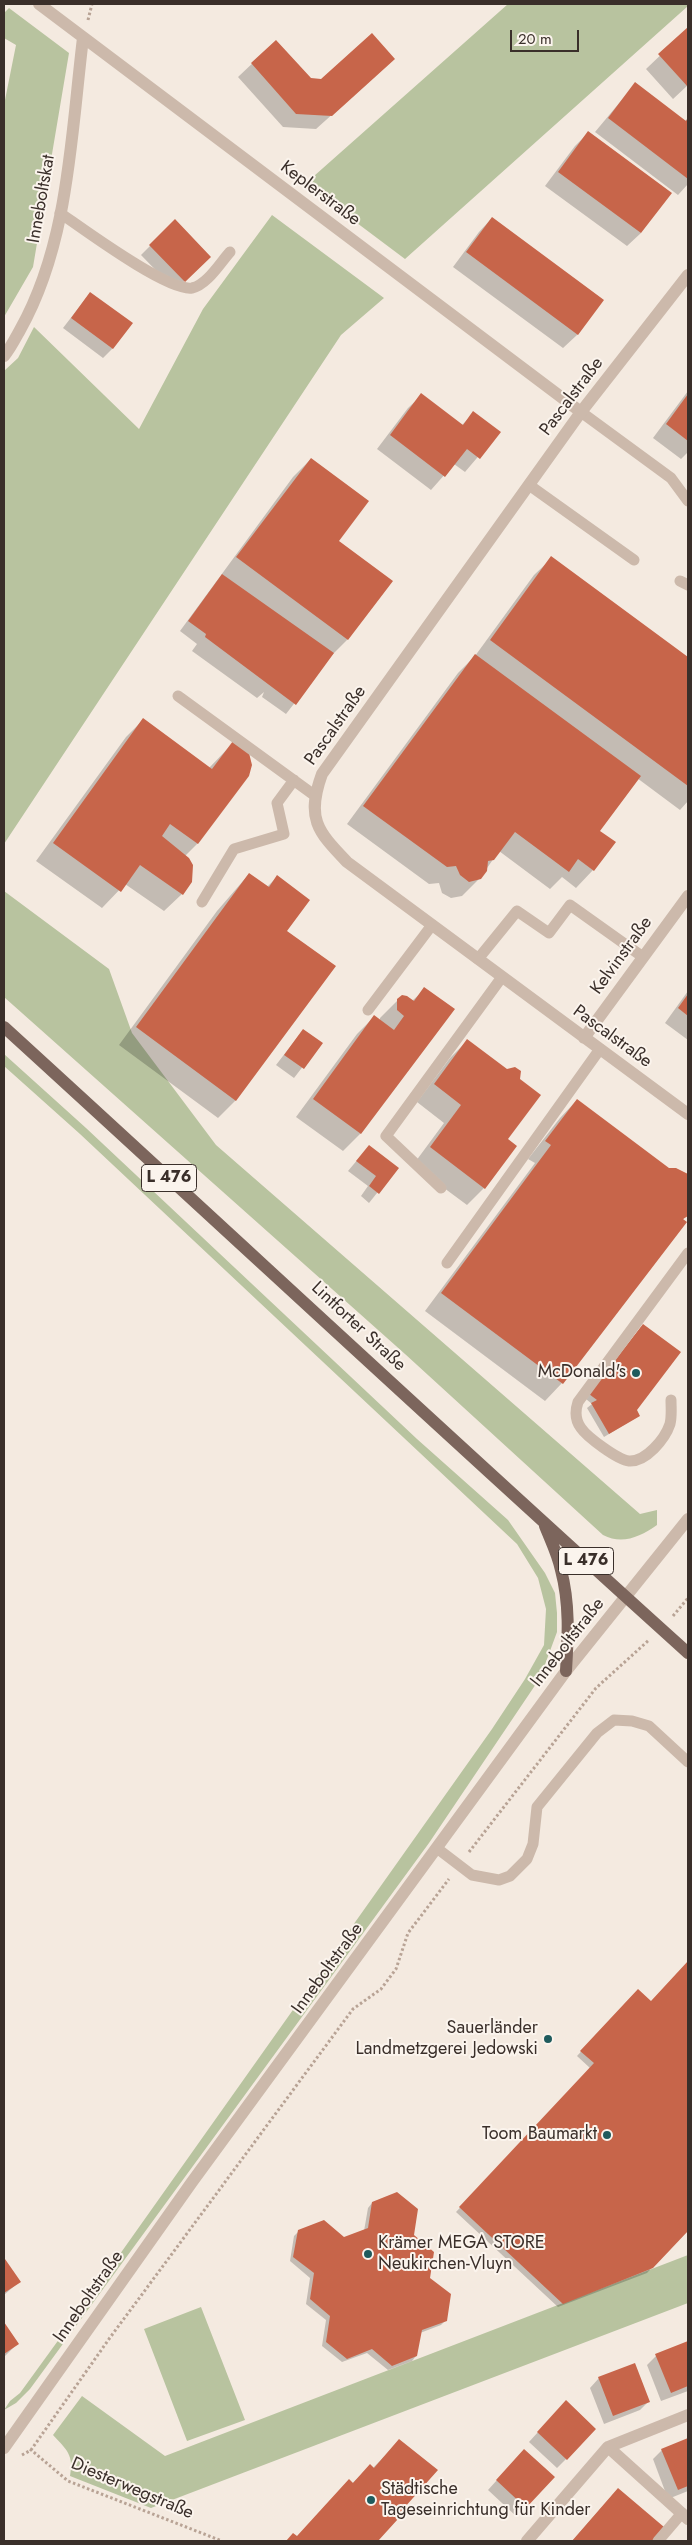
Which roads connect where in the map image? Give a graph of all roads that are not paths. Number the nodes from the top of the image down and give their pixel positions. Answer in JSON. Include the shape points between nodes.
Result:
{"nodes":[{"id":1,"x":40,"y":4,"type":"edge"},
{"id":2,"x":83,"y":38,"type":"junction"},
{"id":3,"x":60,"y":212,"type":"junction"},
{"id":4,"x":230,"y":252,"type":"dead end"},
{"id":5,"x":688,"y":275,"type":"edge"},
{"id":6,"x":4,"y":356,"type":"edge"},
{"id":7,"x":581,"y":412,"type":"junction"},
{"id":8,"x":529,"y":485,"type":"junction"},
{"id":9,"x":688,"y":501,"type":"edge"},
{"id":10,"x":634,"y":560,"type":"dead end"},
{"id":11,"x":178,"y":696,"type":"dead end"},
{"id":12,"x":294,"y":780,"type":"junction"},
{"id":13,"x":314,"y":794,"type":"junction"},
{"id":14,"x":688,"y":896,"type":"edge"},
{"id":15,"x":202,"y":902,"type":"dead end"},
{"id":16,"x":432,"y":925,"type":"junction"},
{"id":17,"x":643,"y":957,"type":"junction"},
{"id":18,"x":478,"y":959,"type":"junction"},
{"id":19,"x":502,"y":977,"type":"junction"},
{"id":20,"x":368,"y":1010,"type":"dead end"},
{"id":21,"x":4,"y":1027,"type":"edge"},
{"id":22,"x":584,"y":1038,"type":"junction"},
{"id":23,"x":600,"y":1049,"type":"junction"},
{"id":24,"x":688,"y":1114,"type":"edge"},
{"id":25,"x":441,"y":1188,"type":"dead end"},
{"id":26,"x":688,"y":1253,"type":"edge"},
{"id":27,"x":447,"y":1263,"type":"dead end"},
{"id":28,"x":671,"y":1400,"type":"dead end"},
{"id":29,"x":688,"y":1519,"type":"edge"},
{"id":30,"x":544,"y":1524,"type":"junction"},
{"id":31,"x":627,"y":1598,"type":"junction"},
{"id":32,"x":688,"y":1653,"type":"edge"},
{"id":33,"x":566,"y":1671,"type":"junction"},
{"id":34,"x":688,"y":1762,"type":"edge"},
{"id":35,"x":438,"y":1849,"type":"junction"},
{"id":36,"x":688,"y":2415,"type":"edge"},
{"id":37,"x":608,"y":2447,"type":"junction"},
{"id":38,"x":4,"y":2448,"type":"edge"},
{"id":39,"x":685,"y":2516,"type":"edge"},
{"id":40,"x":527,"y":2541,"type":"edge"},
{"id":41,"x":658,"y":2541,"type":"edge"}],
"edges":[{"from":1,"to":2,"type":"street","name":"Keplerstraße"},
{"from":2,"to":3,"type":"street","name":"Inneboltskat"},
{"from":2,"to":7,"type":"street","name":"Keplerstraße"},
{"from":3,"to":4,"type":"lane","via":[[142,268],[184,288],[201,284]]},
{"from":3,"to":6,"type":"street","name":"Inneboltskat","via":[[47,267],[32,308]]},
{"from":5,"to":7,"type":"street","name":"Pascalstraße"},
{"from":7,"to":8,"type":"street","name":"Pascalstraße"},
{"from":7,"to":9,"type":"lane","via":[[671,478]]},
{"from":8,"to":10,"type":"lane"},
{"from":8,"to":13,"type":"street","name":"Pascalstraße","via":[[322,774]]},
{"from":11,"to":12,"type":"lane"},
{"from":12,"to":13,"type":"lane"},
{"from":12,"to":15,"type":"lane","via":[[277,803],[284,834],[234,850]]},
{"from":13,"to":16,"type":"street","name":"Pascalstraße","via":[[314,818],[328,843],[347,862]]},
{"from":14,"to":17,"type":"street","name":"Kelvinstraße"},
{"from":16,"to":18,"type":"street","name":"Pascalstraße"},
{"from":16,"to":20,"type":"lane"},
{"from":17,"to":18,"type":"lane","via":[[570,905],[549,933],[517,910]]},
{"from":17,"to":22,"type":"street","name":"Kelvinstraße"},
{"from":18,"to":19,"type":"street","name":"Pascalstraße"},
{"from":19,"to":22,"type":"street","name":"Pascalstraße"},
{"from":19,"to":25,"type":"lane","via":[[386,1136]]},
{"from":21,"to":30,"type":"main road","name":"Lintforter Straße","number":"L 476"},
{"from":22,"to":23,"type":"street","name":"Pascalstraße"},
{"from":23,"to":24,"type":"street","name":"Pascalstraße"},
{"from":23,"to":27,"type":"lane"},
{"from":26,"to":28,"type":"lane","via":[[578,1402],[575,1411],[581,1428],[620,1459],[631,1461],[649,1453],[664,1436],[671,1418]]},
{"from":29,"to":31,"type":"street","name":"Inneboltstraße"},
{"from":30,"to":31,"type":"main road","name":"Lintforter Straße","number":"L 476"},
{"from":30,"to":33,"type":"main road","via":[[561,1569],[566,1598],[569,1630]]},
{"from":31,"to":32,"type":"main road","name":"Lintforter Straße","number":"L 476"},
{"from":31,"to":33,"type":"street","name":"Inneboltstraße"},
{"from":33,"to":35,"type":"street","name":"Inneboltstraße"},
{"from":34,"to":35,"type":"lane","via":[[649,1726],[614,1720],[597,1733],[537,1807],[533,1844],[527,1859],[510,1876],[499,1880],[472,1875]]},
{"from":35,"to":38,"type":"street","name":"Inneboltstraße","via":[[192,2182]]},
{"from":36,"to":37,"type":"street"},
{"from":37,"to":39,"type":"street"},
{"from":37,"to":40,"type":"street"},
{"from":39,"to":41,"type":"lane"}]}
